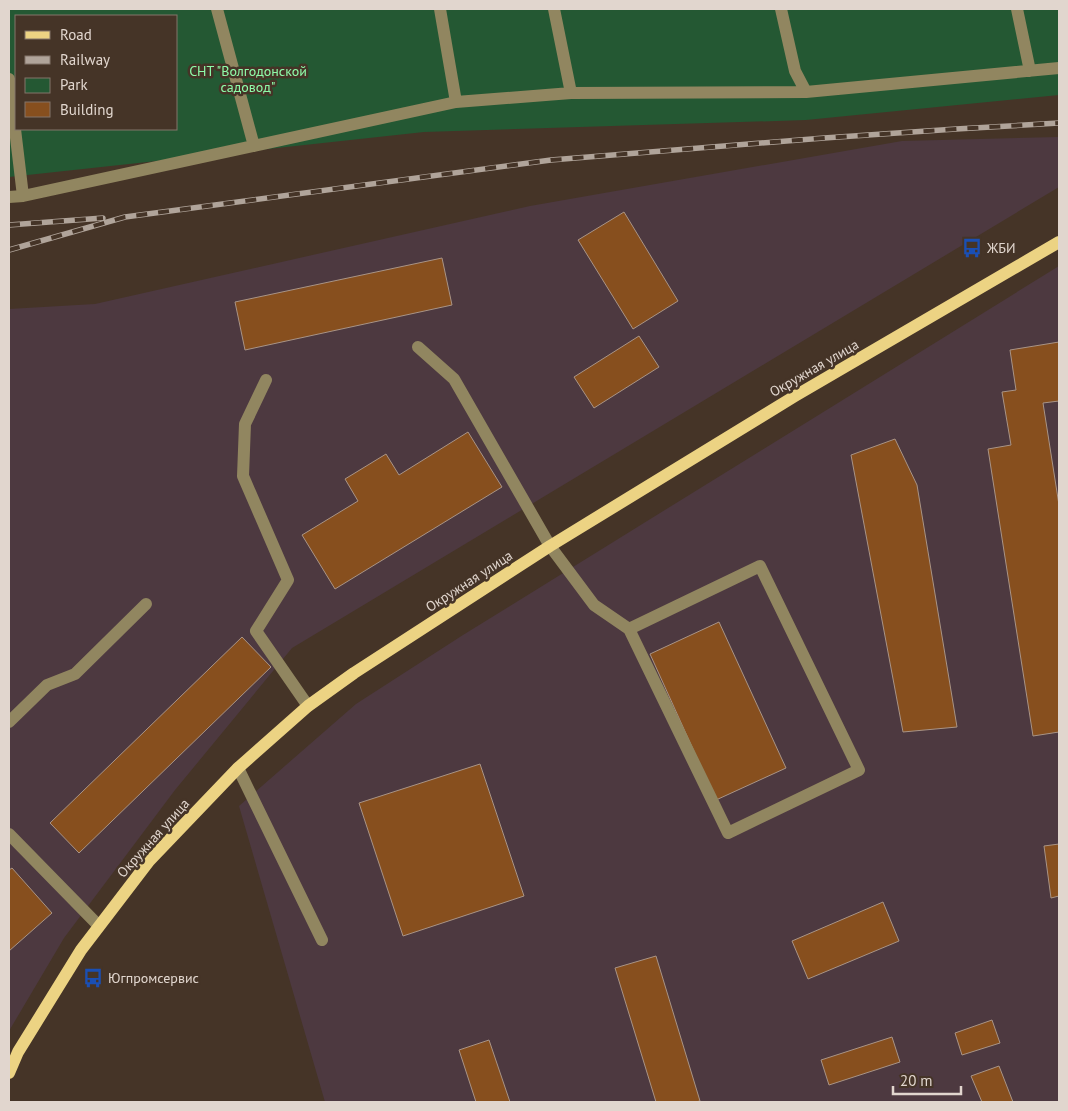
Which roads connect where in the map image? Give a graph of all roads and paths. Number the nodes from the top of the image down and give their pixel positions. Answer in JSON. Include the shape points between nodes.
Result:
{"nodes":[{"id":1,"x":217,"y":9,"type":"edge"},
{"id":2,"x":440,"y":9,"type":"edge"},
{"id":3,"x":554,"y":9,"type":"edge"},
{"id":4,"x":781,"y":9,"type":"edge"},
{"id":5,"x":1017,"y":9,"type":"edge"},
{"id":6,"x":1059,"y":68,"type":"edge"},
{"id":7,"x":1030,"y":71,"type":"junction"},
{"id":8,"x":9,"y":79,"type":"edge"},
{"id":9,"x":806,"y":92,"type":"junction"},
{"id":10,"x":571,"y":93,"type":"junction"},
{"id":11,"x":456,"y":102,"type":"junction"},
{"id":12,"x":15,"y":129,"type":"edge"},
{"id":13,"x":15,"y":130,"type":"edge"},
{"id":14,"x":254,"y":146,"type":"junction"},
{"id":15,"x":23,"y":196,"type":"junction"},
{"id":16,"x":9,"y":198,"type":"edge"},
{"id":17,"x":1059,"y":242,"type":"edge"},
{"id":18,"x":418,"y":347,"type":"dead end"},
{"id":19,"x":266,"y":380,"type":"dead end"},
{"id":20,"x":550,"y":546,"type":"junction"},
{"id":21,"x":146,"y":604,"type":"dead end"},
{"id":22,"x":629,"y":629,"type":"junction"},
{"id":23,"x":308,"y":706,"type":"junction"},
{"id":24,"x":9,"y":722,"type":"edge"},
{"id":25,"x":238,"y":768,"type":"junction"},
{"id":26,"x":9,"y":834,"type":"edge"},
{"id":27,"x":99,"y":926,"type":"junction"},
{"id":28,"x":322,"y":940,"type":"dead end"},
{"id":29,"x":12,"y":1058,"type":"edge"},
{"id":30,"x":9,"y":1073,"type":"edge"}],
"edges":[{"from":1,"to":14,"type":"lane"},
{"from":2,"to":11,"type":"lane"},
{"from":3,"to":10,"type":"lane"},
{"from":4,"to":9,"type":"lane","via":[[794,71]]},
{"from":5,"to":7,"type":"lane"},
{"from":6,"to":7,"type":"lane"},
{"from":7,"to":9,"type":"lane"},
{"from":8,"to":12,"type":"lane"},
{"from":9,"to":10,"type":"lane"},
{"from":10,"to":11,"type":"lane"},
{"from":11,"to":14,"type":"lane"},
{"from":13,"to":15,"type":"lane"},
{"from":14,"to":15,"type":"lane"},
{"from":15,"to":16,"type":"lane"},
{"from":17,"to":20,"type":"main road","name":"Окружная улица","via":[[795,396]]},
{"from":18,"to":20,"type":"lane","via":[[454,379]]},
{"from":19,"to":23,"type":"lane","via":[[244,424],[243,476],[288,580],[256,631]]},
{"from":20,"to":22,"type":"lane","via":[[594,605]]},
{"from":20,"to":23,"type":"main road","name":"Окружная улица"},
{"from":21,"to":24,"type":"lane","via":[[75,674],[47,685]]},
{"from":22,"to":22,"type":"lane","via":[[760,566],[859,770],[728,833]]},
{"from":23,"to":25,"type":"main road","name":"Окружная улица"},
{"from":25,"to":27,"type":"main road","name":"Окружная улица","via":[[149,861]]},
{"from":25,"to":28,"type":"lane"},
{"from":26,"to":27,"type":"lane"},
{"from":27,"to":29,"type":"main road","name":"Окружная улица"},
{"from":29,"to":30,"type":"main road","name":"Окружная улица"}]}
